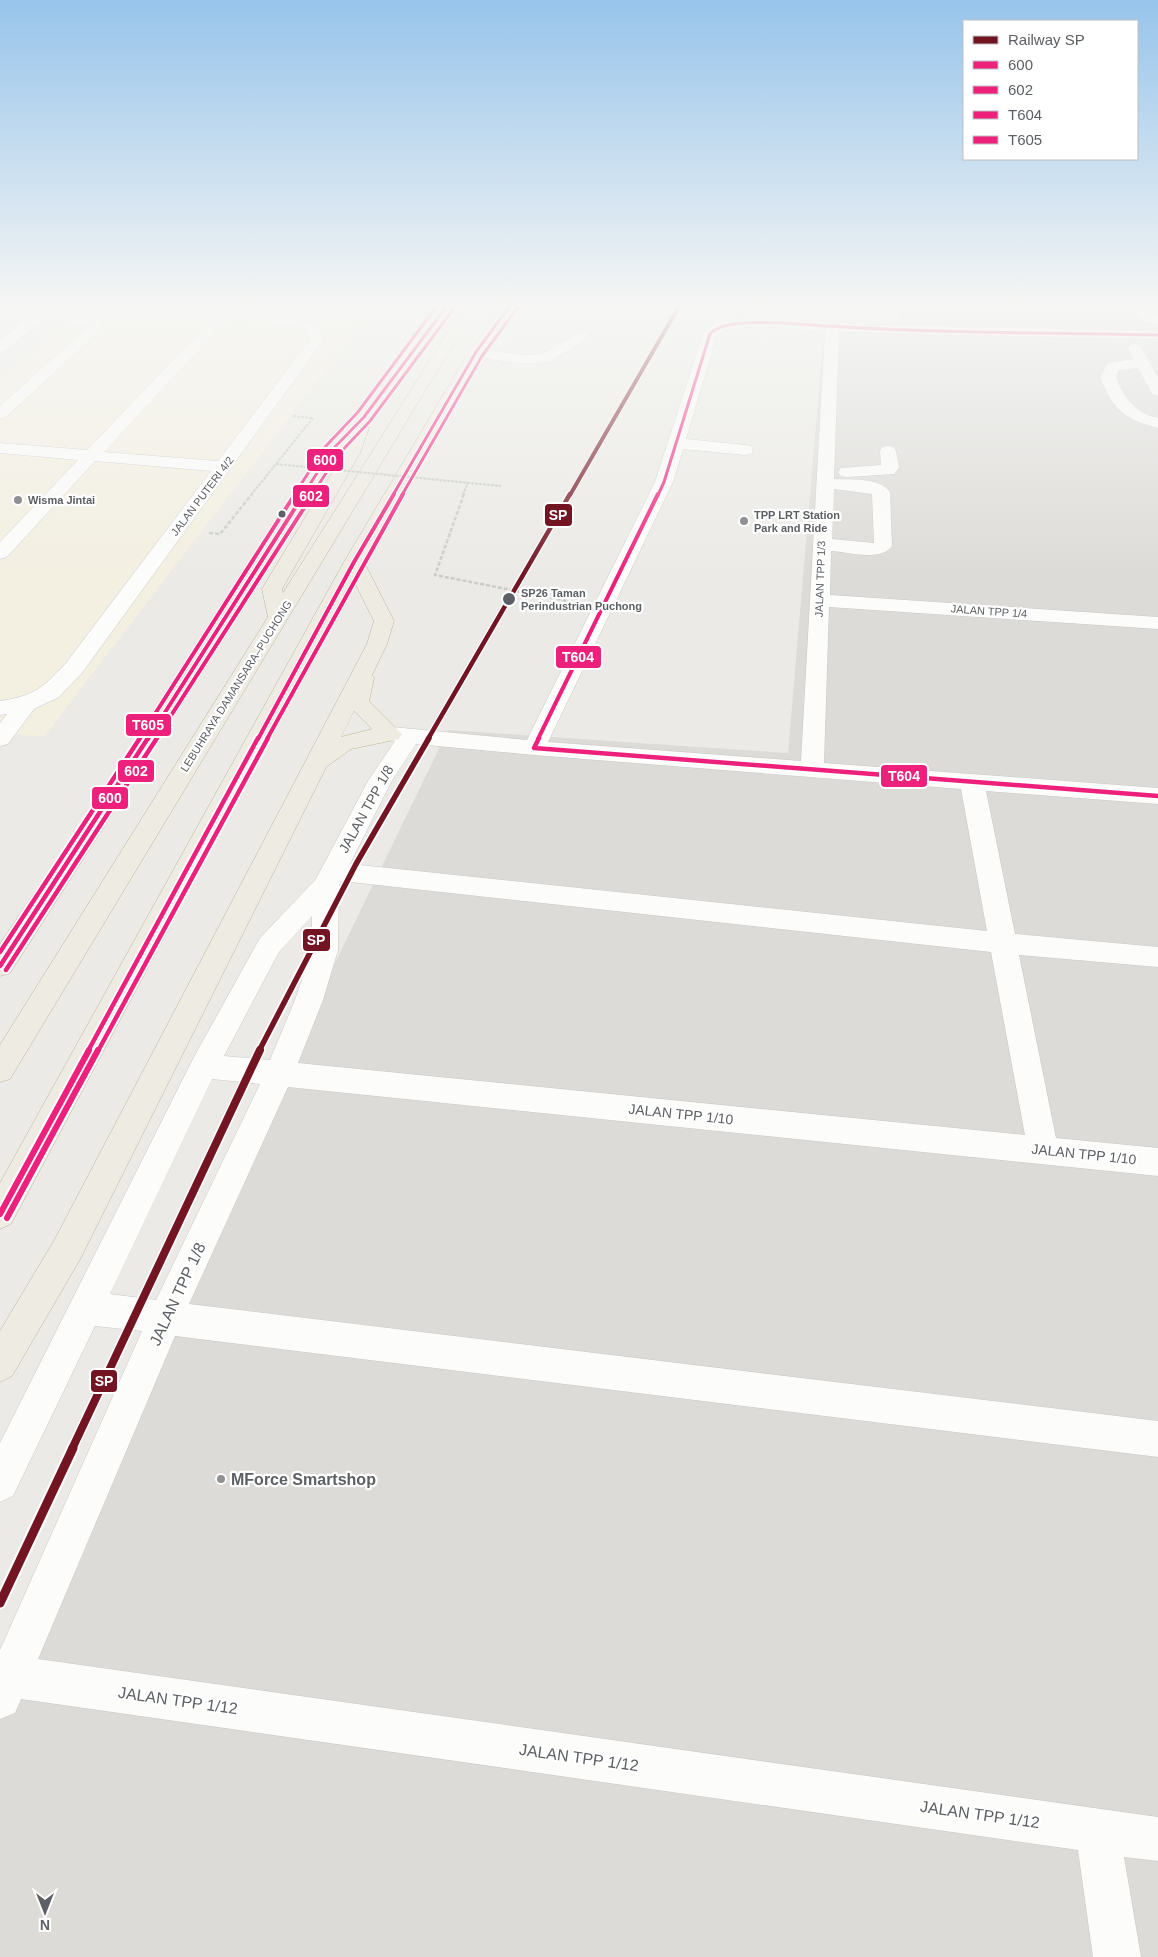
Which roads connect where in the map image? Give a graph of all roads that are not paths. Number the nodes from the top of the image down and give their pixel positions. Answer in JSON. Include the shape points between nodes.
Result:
{"nodes":[{"id":1,"x":22,"y":394,"type":"edge"},
{"id":2,"x":149,"y":394,"type":"edge"},
{"id":3,"x":277,"y":394,"type":"edge"},
{"id":4,"x":381,"y":394,"type":"edge"},
{"id":5,"x":415,"y":394,"type":"edge"},
{"id":6,"x":451,"y":394,"type":"edge"},
{"id":7,"x":691,"y":394,"type":"edge"},
{"id":8,"x":829,"y":394,"type":"edge"},
{"id":9,"x":1115,"y":394,"type":"edge"},
{"id":10,"x":0,"y":414,"type":"edge"},
{"id":11,"x":364,"y":417,"type":"junction"},
{"id":12,"x":1158,"y":423,"type":"edge"},
{"id":13,"x":676,"y":443,"type":"junction"},
{"id":14,"x":0,"y":448,"type":"edge"},
{"id":15,"x":745,"y":450,"type":"dead end"},
{"id":16,"x":888,"y":451,"type":"dead end"},
{"id":17,"x":91,"y":456,"type":"junction"},
{"id":18,"x":223,"y":467,"type":"junction"},
{"id":19,"x":825,"y":477,"type":"junction"},
{"id":20,"x":822,"y":544,"type":"junction"},
{"id":21,"x":0,"y":553,"type":"edge"},
{"id":22,"x":354,"y":562,"type":"junction"},
{"id":23,"x":820,"y":600,"type":"junction"},
{"id":24,"x":278,"y":618,"type":"junction"},
{"id":25,"x":1158,"y":623,"type":"edge"},
{"id":26,"x":364,"y":670,"type":"junction"},
{"id":27,"x":26,"y":704,"type":"junction"},
{"id":28,"x":0,"y":708,"type":"edge"},
{"id":29,"x":401,"y":735,"type":"junction"},
{"id":30,"x":0,"y":739,"type":"edge"},
{"id":31,"x":534,"y":748,"type":"junction"},
{"id":32,"x":318,"y":762,"type":"junction"},
{"id":33,"x":812,"y":769,"type":"junction"},
{"id":34,"x":972,"y":782,"type":"junction"},
{"id":35,"x":1158,"y":796,"type":"edge"},
{"id":36,"x":329,"y":878,"type":"junction"},
{"id":37,"x":1004,"y":943,"type":"junction"},
{"id":38,"x":1158,"y":957,"type":"edge"},
{"id":39,"x":0,"y":966,"type":"edge"},
{"id":40,"x":204,"y":1066,"type":"junction"},
{"id":41,"x":0,"y":1070,"type":"edge"},
{"id":42,"x":280,"y":1073,"type":"junction"},
{"id":43,"x":1043,"y":1150,"type":"junction"},
{"id":44,"x":1158,"y":1162,"type":"edge"},
{"id":45,"x":0,"y":1214,"type":"edge"},
{"id":46,"x":86,"y":1308,"type":"junction"},
{"id":47,"x":165,"y":1319,"type":"junction"},
{"id":48,"x":0,"y":1364,"type":"edge"},
{"id":49,"x":1158,"y":1439,"type":"edge"},
{"id":50,"x":0,"y":1483,"type":"edge"},
{"id":51,"x":3,"y":1683,"type":"edge"},
{"id":52,"x":1097,"y":1830,"type":"junction"},
{"id":53,"x":1158,"y":1839,"type":"edge"},
{"id":54,"x":1117,"y":1957,"type":"edge"}],
"edges":[{"from":1,"to":10,"type":"street"},
{"from":2,"to":17,"type":"street"},
{"from":3,"to":18,"type":"street","name":"JALAN PUTERI 4/2"},
{"from":4,"to":11,"type":"highway"},
{"from":5,"to":24,"type":"highway","name":"LEBUHRAYA DAMANSARA–PUCHONG"},
{"from":6,"to":22,"type":"highway"},
{"from":7,"to":13,"type":"street"},
{"from":8,"to":19,"type":"street","name":"JALAN TPP 1/3"},
{"from":9,"to":12,"type":"street","via":[[1119,403],[1132,415]]},
{"from":11,"to":24,"type":"highway","via":[[352,453],[272,589]]},
{"from":11,"to":39,"type":"highway","via":[[331,451]]},
{"from":13,"to":15,"type":"street"},
{"from":13,"to":31,"type":"street","via":[[664,482]]},
{"from":14,"to":17,"type":"street"},
{"from":16,"to":19,"type":"street","via":[[888,470]]},
{"from":17,"to":18,"type":"street"},
{"from":17,"to":21,"type":"street"},
{"from":18,"to":27,"type":"street","name":"JALAN PUTERI 4/2","via":[[74,668],[52,692]]},
{"from":19,"to":20,"type":"street","name":"JALAN TPP 1/3"},
{"from":19,"to":20,"type":"street","via":[[881,492],[883,546],[875,549]]},
{"from":20,"to":23,"type":"street","name":"JALAN TPP 1/3"},
{"from":22,"to":26,"type":"highway","via":[[384,620]]},
{"from":22,"to":45,"type":"highway"},
{"from":23,"to":25,"type":"street","name":"JALAN TPP 1/4"},
{"from":23,"to":33,"type":"street","name":"JALAN TPP 1/3"},
{"from":24,"to":41,"type":"highway","name":"LEBUHRAYA DAMANSARA–PUCHONG"},
{"from":26,"to":29,"type":"highway","via":[[358,703]]},
{"from":26,"to":32,"type":"highway"},
{"from":27,"to":28,"type":"street","name":"JALAN PUTERI 4/2"},
{"from":27,"to":30,"type":"street"},
{"from":29,"to":31,"type":"street"},
{"from":29,"to":32,"type":"highway","via":[[377,735],[343,744]]},
{"from":29,"to":36,"type":"street","name":"JALAN TPP 1/8"},
{"from":31,"to":33,"type":"street"},
{"from":32,"to":48,"type":"highway","via":[[67,1250]]},
{"from":33,"to":34,"type":"street"},
{"from":34,"to":35,"type":"street"},
{"from":34,"to":37,"type":"street"},
{"from":36,"to":37,"type":"street"},
{"from":36,"to":40,"type":"street","name":"JALAN TPP 1/8","via":[[269,945]]},
{"from":36,"to":42,"type":"street","name":"JALAN TPP 1/8","via":[[325,950]]},
{"from":37,"to":38,"type":"street"},
{"from":37,"to":43,"type":"street"},
{"from":40,"to":42,"type":"street","name":"JALAN TPP 1/10"},
{"from":40,"to":46,"type":"street","name":"JALAN TPP 1/8"},
{"from":42,"to":43,"type":"street","name":"JALAN TPP 1/10"},
{"from":42,"to":47,"type":"street","name":"JALAN TPP 1/8"},
{"from":43,"to":44,"type":"street","name":"JALAN TPP 1/10"},
{"from":46,"to":47,"type":"street"},
{"from":46,"to":50,"type":"street","name":"JALAN TPP 1/8"},
{"from":47,"to":49,"type":"street"},
{"from":47,"to":51,"type":"street","name":"JALAN TPP 1/8"},
{"from":51,"to":52,"type":"street","name":"JALAN TPP 1/12"},
{"from":52,"to":53,"type":"street","name":"JALAN TPP 1/12"},
{"from":52,"to":54,"type":"street"}]}
